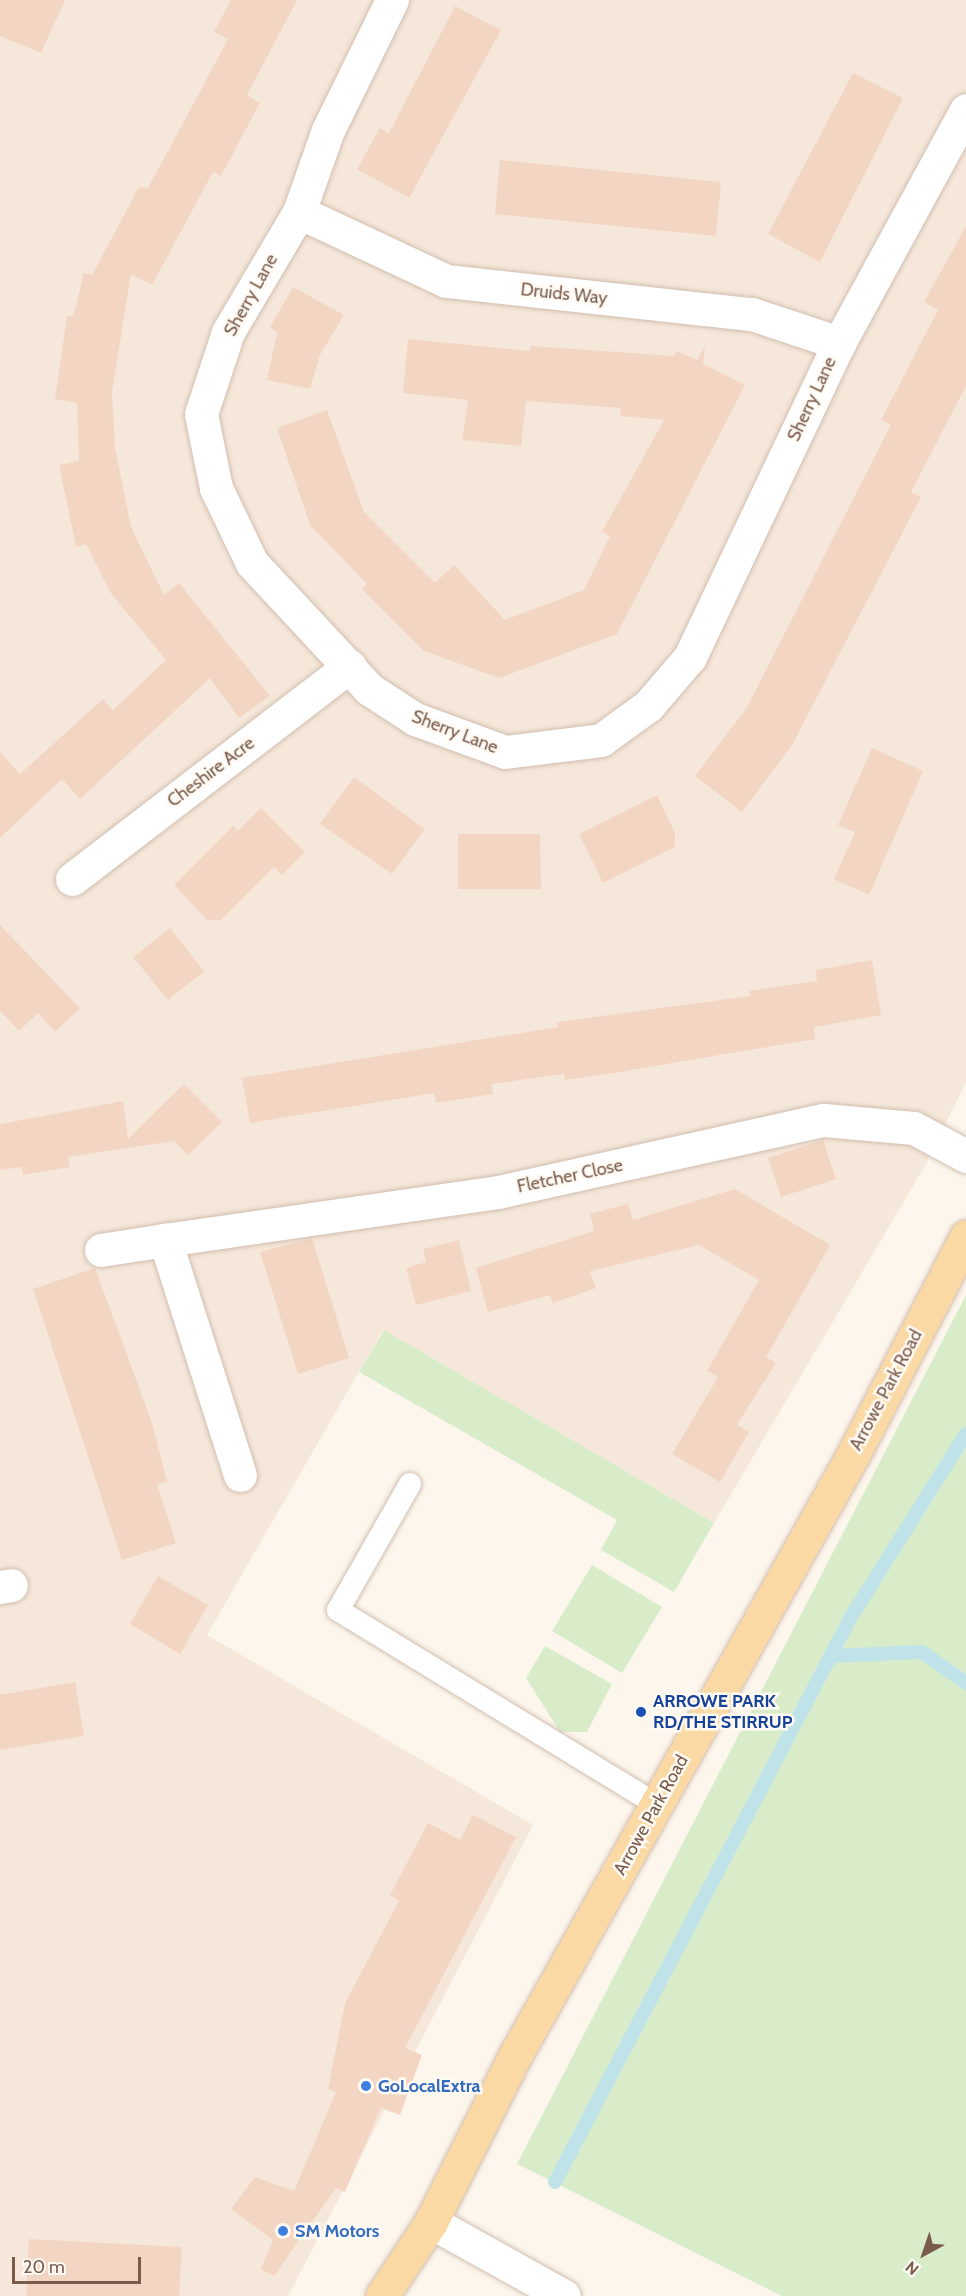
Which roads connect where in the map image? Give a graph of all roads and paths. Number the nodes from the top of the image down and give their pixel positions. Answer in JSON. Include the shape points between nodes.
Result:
{"nodes":[{"id":1,"x":392,"y":0,"type":"edge"},
{"id":2,"x":966,"y":110,"type":"edge"},
{"id":3,"x":299,"y":212,"type":"junction"},
{"id":4,"x":839,"y":343,"type":"junction"},
{"id":5,"x":350,"y":666,"type":"junction"},
{"id":6,"x":72,"y":879,"type":"dead end"},
{"id":7,"x":966,"y":1156,"type":"edge"},
{"id":8,"x":966,"y":1237,"type":"edge"},
{"id":9,"x":165,"y":1240,"type":"junction"},
{"id":10,"x":101,"y":1250,"type":"dead end"},
{"id":11,"x":240,"y":1475,"type":"dead end"},
{"id":12,"x":410,"y":1484,"type":"dead end"},
{"id":13,"x":657,"y":1805,"type":"junction"},
{"id":14,"x":431,"y":2222,"type":"junction"},
{"id":15,"x":382,"y":2296,"type":"edge"},
{"id":16,"x":564,"y":2296,"type":"edge"}],
"edges":[{"from":1,"to":3,"type":"street","name":"Sherry Lane","via":[[328,129]]},
{"from":2,"to":4,"type":"street","name":"Sherry Lane"},
{"from":3,"to":4,"type":"street","name":"Druids Way","via":[[446,281],[752,314]]},
{"from":3,"to":5,"type":"street","name":"Sherry Lane","via":[[228,332],[201,414],[216,488],[252,562]]},
{"from":4,"to":5,"type":"street","name":"Sherry Lane","via":[[690,657],[648,706],[601,740],[505,752],[415,719],[369,689]]},
{"from":5,"to":6,"type":"street","name":"Cheshire Acre"},
{"from":7,"to":9,"type":"street","name":"Fletcher Close","via":[[914,1128],[824,1120],[498,1192]]},
{"from":8,"to":13,"type":"main road","name":"Arrowe Park Road","via":[[853,1455]]},
{"from":9,"to":10,"type":"street","name":"Fletcher Close"},
{"from":9,"to":11,"type":"street"},
{"from":12,"to":13,"type":"lane","via":[[338,1611]]},
{"from":13,"to":14,"type":"main road","name":"Arrowe Park Road","via":[[516,2054]]},
{"from":14,"to":15,"type":"main road","name":"Arrowe Park Road"},
{"from":14,"to":16,"type":"street"}]}
